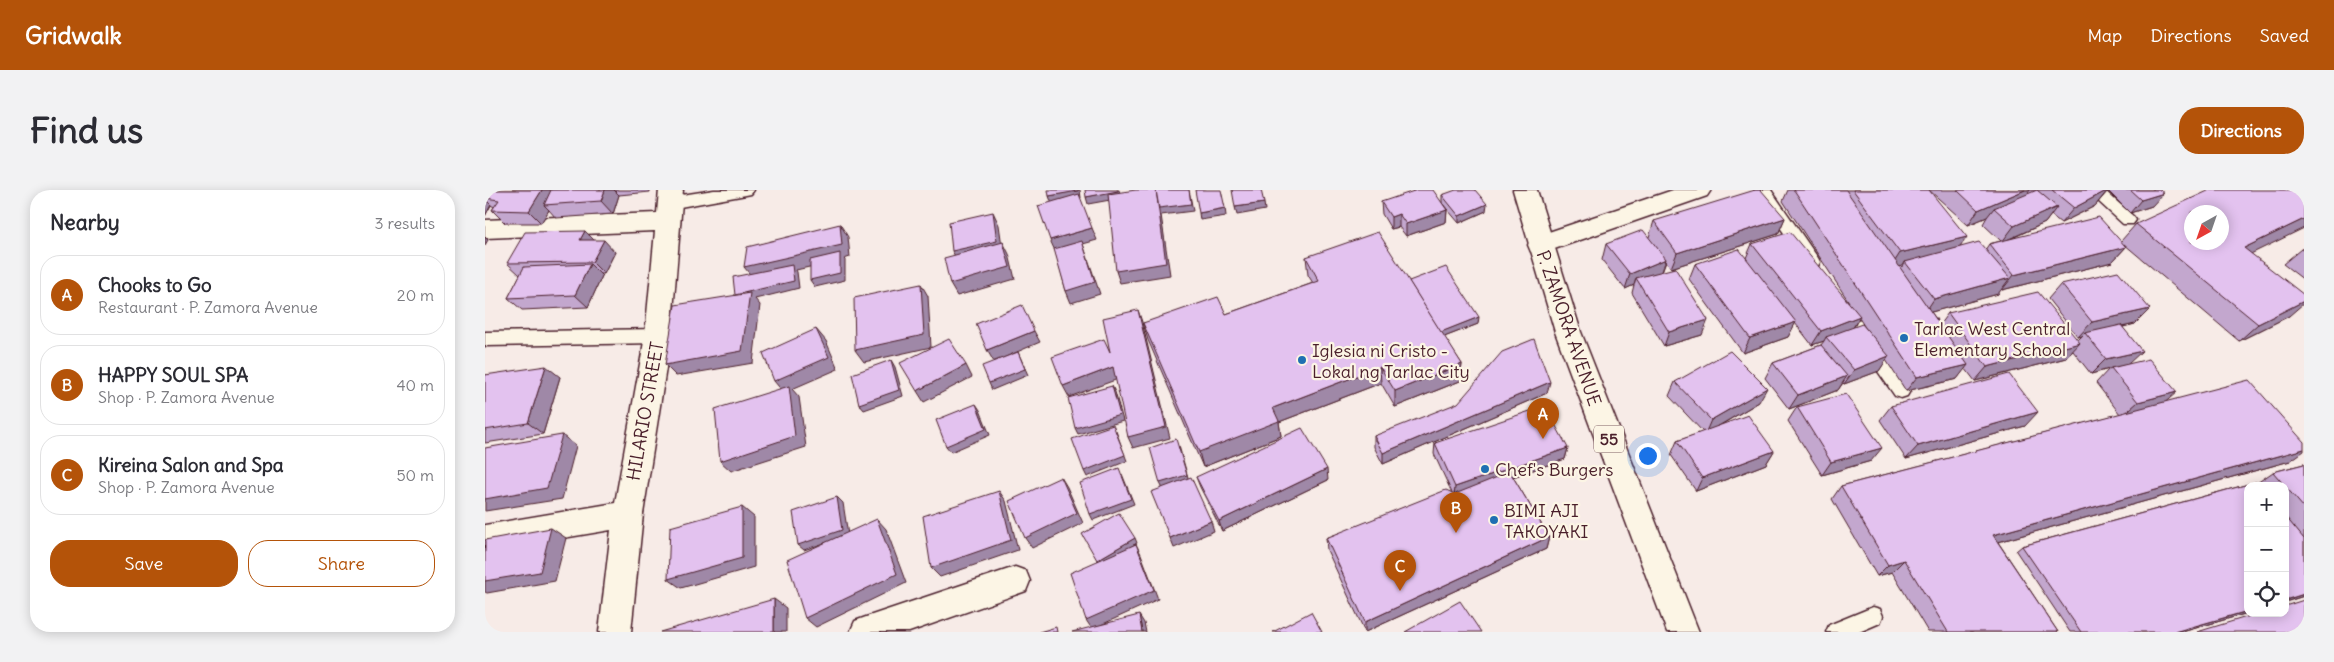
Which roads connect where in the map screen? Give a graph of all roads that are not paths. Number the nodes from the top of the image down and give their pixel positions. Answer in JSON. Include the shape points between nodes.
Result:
{"nodes":[{"id":1,"x":746,"y":190,"type":"edge"},
{"id":2,"x":1525,"y":190,"type":"edge"},
{"id":3,"x":1699,"y":190,"type":"edge"},
{"id":4,"x":1763,"y":190,"type":"edge"},
{"id":5,"x":2094,"y":190,"type":"edge"},
{"id":6,"x":669,"y":205,"type":"edge"},
{"id":7,"x":2128,"y":220,"type":"dead end"},
{"id":8,"x":485,"y":229,"type":"edge"},
{"id":9,"x":1540,"y":245,"type":"junction"},
{"id":10,"x":1824,"y":279,"type":"edge"},
{"id":11,"x":1835,"y":295,"type":"edge"},
{"id":12,"x":658,"y":336,"type":"junction"},
{"id":13,"x":485,"y":339,"type":"edge"},
{"id":14,"x":1901,"y":391,"type":"dead end"},
{"id":15,"x":628,"y":514,"type":"junction"},
{"id":16,"x":485,"y":538,"type":"edge"},
{"id":17,"x":1015,"y":581,"type":"dead end"},
{"id":18,"x":1873,"y":616,"type":"dead end"},
{"id":19,"x":615,"y":632,"type":"edge"},
{"id":20,"x":866,"y":632,"type":"edge"},
{"id":21,"x":1683,"y":632,"type":"edge"},
{"id":22,"x":1836,"y":632,"type":"edge"}],
"edges":[{"from":1,"to":6,"type":"lane"},
{"from":2,"to":9,"type":"main road","name":"P. ZAMORA AVENUE","number":"55"},
{"from":3,"to":9,"type":"main road"},
{"from":4,"to":10,"type":"lane"},
{"from":5,"to":7,"type":"lane"},
{"from":6,"to":8,"type":"main road"},
{"from":6,"to":12,"type":"main road","name":"HILARIO STREET"},
{"from":9,"to":21,"type":"main road","name":"P. ZAMORA AVENUE","number":"55","via":[[1568,332]]},
{"from":11,"to":14,"type":"lane"},
{"from":12,"to":13,"type":"lane"},
{"from":12,"to":15,"type":"main road","name":"HILARIO STREET"},
{"from":15,"to":16,"type":"main road"},
{"from":15,"to":19,"type":"main road","name":"HILARIO STREET"},
{"from":17,"to":20,"type":"main road"},
{"from":18,"to":22,"type":"lane"}]}
